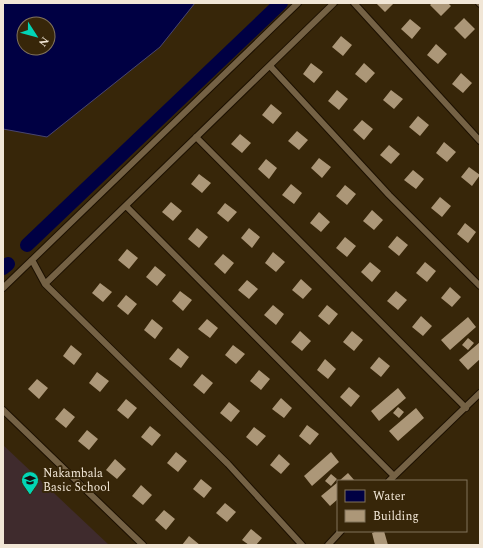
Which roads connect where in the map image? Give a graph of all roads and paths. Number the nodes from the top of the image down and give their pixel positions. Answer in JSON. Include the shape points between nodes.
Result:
{"nodes":[{"id":1,"x":298,"y":3,"type":"edge"},
{"id":2,"x":334,"y":3,"type":"edge"},
{"id":3,"x":354,"y":3,"type":"edge"},
{"id":4,"x":270,"y":66,"type":"junction"},
{"id":5,"x":196,"y":138,"type":"junction"},
{"id":6,"x":480,"y":141,"type":"edge"},
{"id":7,"x":126,"y":206,"type":"junction"},
{"id":8,"x":32,"y":260,"type":"junction"},
{"id":9,"x":45,"y":284,"type":"junction"},
{"id":10,"x":480,"y":286,"type":"edge"},
{"id":11,"x":3,"y":288,"type":"edge"},
{"id":12,"x":480,"y":393,"type":"edge"},
{"id":13,"x":466,"y":408,"type":"junction"},
{"id":14,"x":3,"y":410,"type":"edge"},
{"id":15,"x":392,"y":479,"type":"edge"},
{"id":16,"x":340,"y":532,"type":"edge"},
{"id":17,"x":143,"y":545,"type":"edge"},
{"id":18,"x":302,"y":545,"type":"edge"},
{"id":19,"x":328,"y":545,"type":"edge"}],
"edges":[{"from":1,"to":8,"type":"lane"},
{"from":2,"to":4,"type":"lane"},
{"from":3,"to":6,"type":"lane"},
{"from":4,"to":5,"type":"lane"},
{"from":4,"to":10,"type":"lane","via":[[389,195]]},
{"from":5,"to":7,"type":"lane"},
{"from":5,"to":13,"type":"lane"},
{"from":7,"to":9,"type":"lane"},
{"from":7,"to":15,"type":"lane"},
{"from":8,"to":9,"type":"lane"},
{"from":8,"to":11,"type":"lane"},
{"from":9,"to":18,"type":"lane","via":[[228,464]]},
{"from":12,"to":13,"type":"lane"},
{"from":13,"to":15,"type":"lane"},
{"from":14,"to":17,"type":"lane"},
{"from":16,"to":19,"type":"lane"}]}
